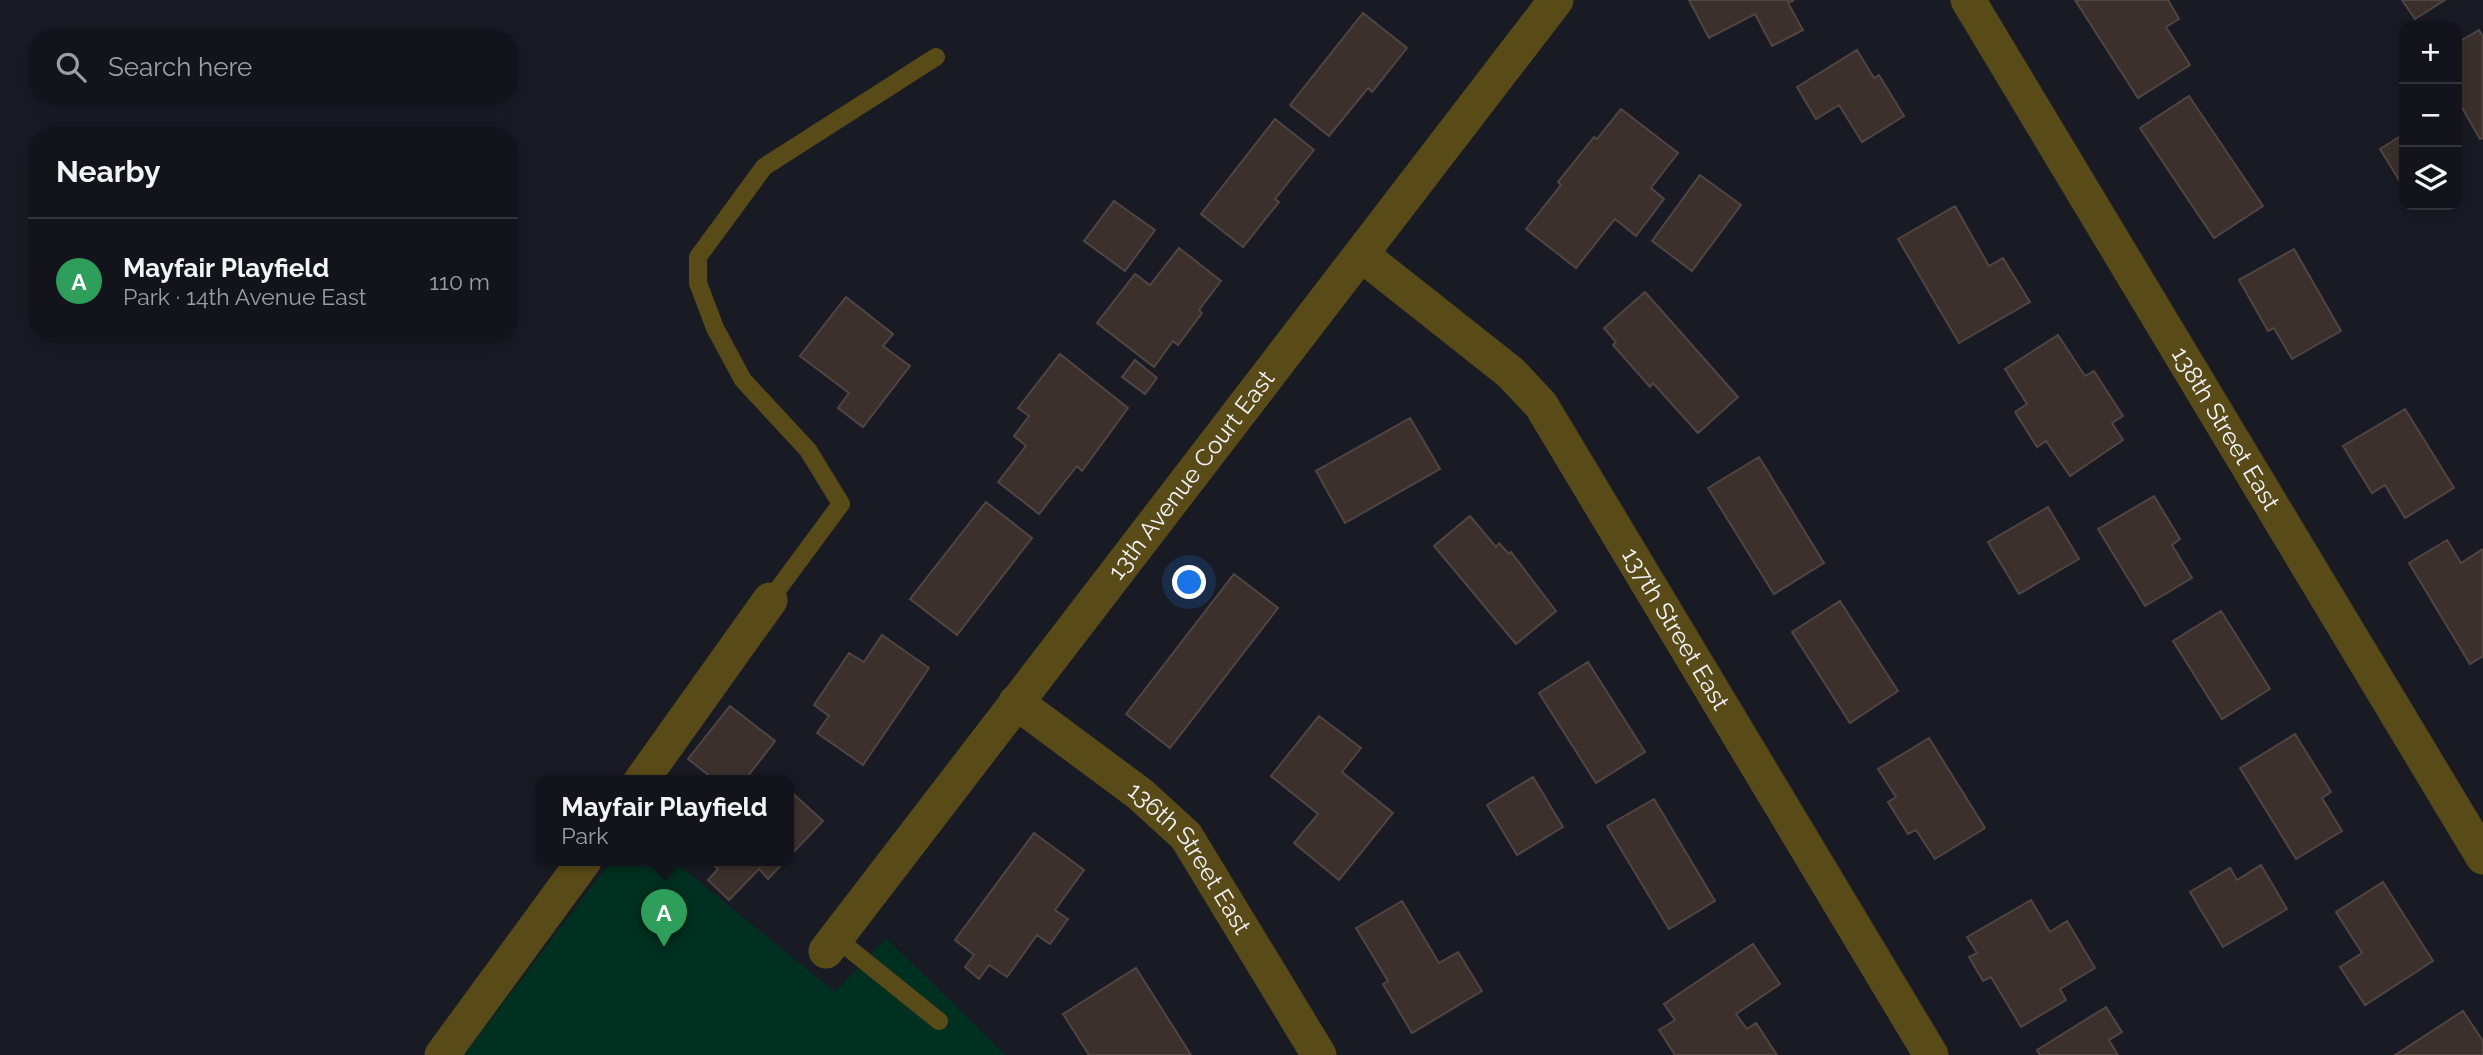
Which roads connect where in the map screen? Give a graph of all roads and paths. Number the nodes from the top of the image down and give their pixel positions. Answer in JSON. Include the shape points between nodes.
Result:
{"nodes":[{"id":1,"x":1556,"y":0,"type":"edge"},
{"id":2,"x":1968,"y":0,"type":"edge"},
{"id":3,"x":936,"y":57,"type":"dead end"},
{"id":4,"x":1362,"y":255,"type":"junction"},
{"id":5,"x":769,"y":600,"type":"joint"},
{"id":6,"x":1016,"y":702,"type":"junction"},
{"id":7,"x":645,"y":775,"type":"edge"},
{"id":8,"x":2483,"y":857,"type":"edge"},
{"id":9,"x":580,"y":866,"type":"edge"},
{"id":10,"x":831,"y":944,"type":"joint"},
{"id":11,"x":939,"y":1021,"type":"dead end"},
{"id":12,"x":442,"y":1055,"type":"edge"},
{"id":13,"x":1319,"y":1055,"type":"edge"},
{"id":14,"x":1931,"y":1055,"type":"edge"}],
"edges":[{"from":1,"to":4,"type":"street","name":"13th Avenue Court East"},
{"from":2,"to":8,"type":"street","name":"138th Street East"},
{"from":3,"to":5,"type":"lane","via":[[764,167],[698,257],[698,282],[715,328],[743,380],[808,450],[841,504]]},
{"from":4,"to":6,"type":"street","name":"13th Avenue Court East"},
{"from":4,"to":14,"type":"street","name":"137th Street East","via":[[1511,373],[1541,405]]},
{"from":5,"to":7,"type":"street"},
{"from":6,"to":10,"type":"street","name":"13th Avenue Court East"},
{"from":6,"to":13,"type":"street","name":"136th Street East","via":[[1140,794],[1186,836]]},
{"from":9,"to":12,"type":"street"},
{"from":10,"to":11,"type":"lane"}]}
